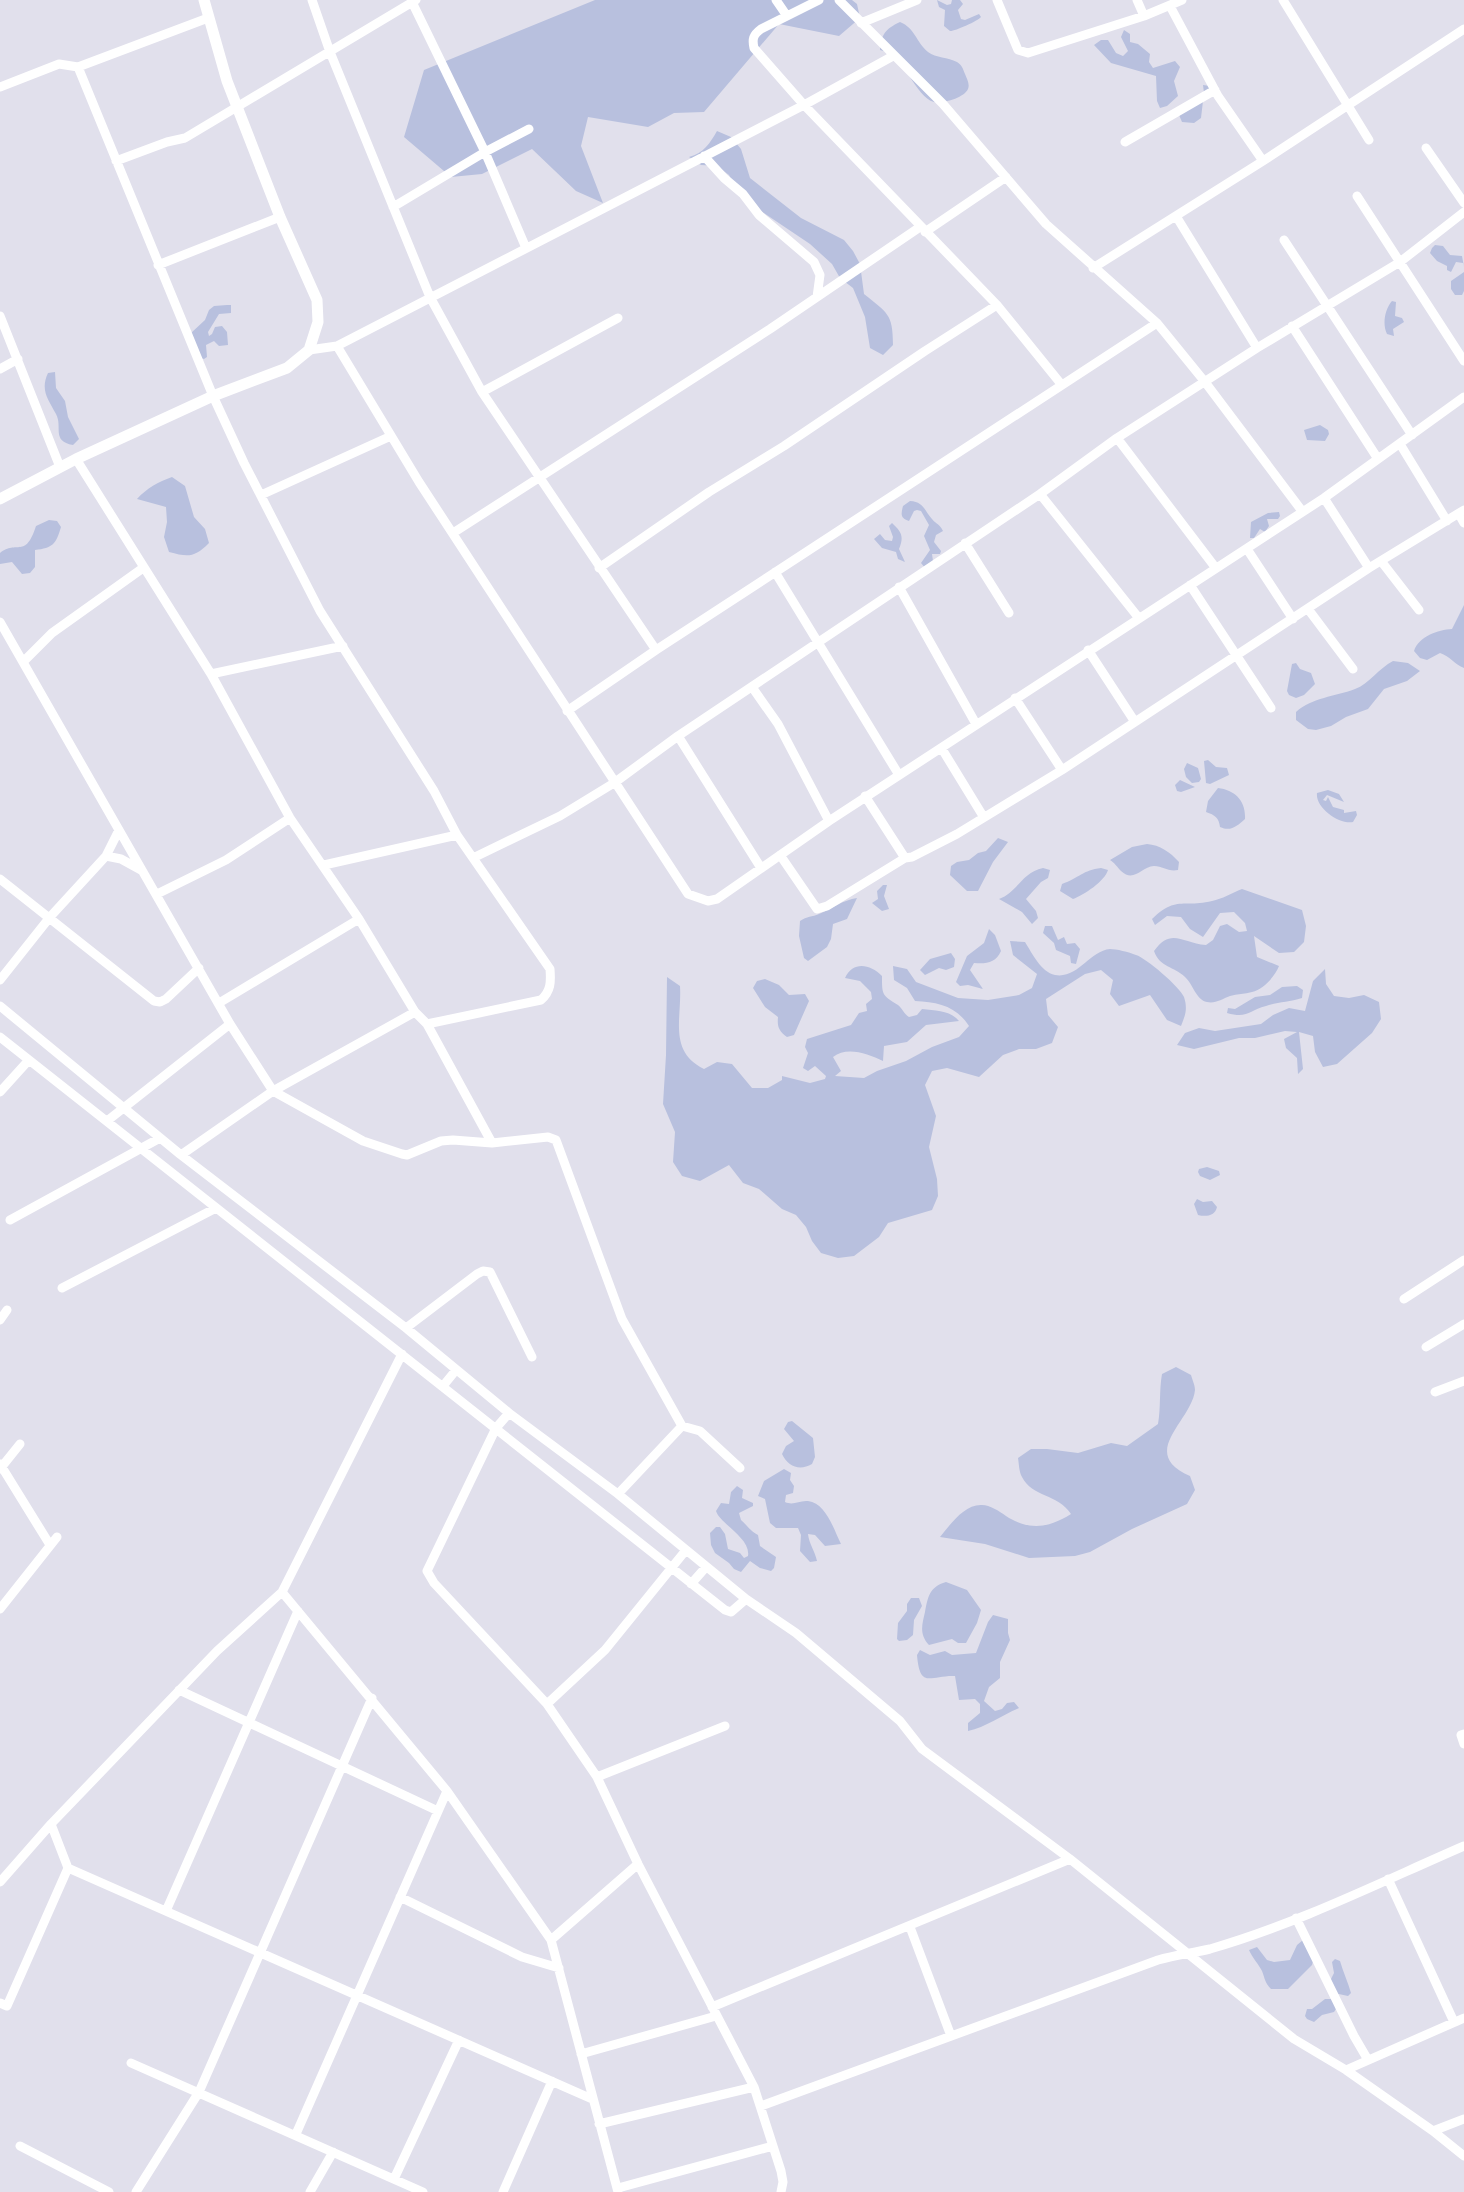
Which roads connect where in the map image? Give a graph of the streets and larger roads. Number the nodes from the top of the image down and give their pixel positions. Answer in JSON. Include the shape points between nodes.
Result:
{"nodes":[{"id":1,"x":204,"y":0,"type":"edge"},
{"id":2,"x":312,"y":0,"type":"edge"},
{"id":3,"x":776,"y":0,"type":"edge"},
{"id":4,"x":819,"y":0,"type":"edge"},
{"id":5,"x":839,"y":0,"type":"edge"},
{"id":6,"x":916,"y":0,"type":"edge"},
{"id":7,"x":997,"y":0,"type":"edge"},
{"id":8,"x":1138,"y":0,"type":"edge"},
{"id":9,"x":1182,"y":0,"type":"edge"},
{"id":10,"x":1284,"y":0,"type":"edge"},
{"id":11,"x":414,"y":1,"type":"edge"},
{"id":12,"x":1170,"y":6,"type":"junction"},
{"id":13,"x":787,"y":16,"type":"junction"},
{"id":14,"x":1144,"y":16,"type":"junction"},
{"id":15,"x":208,"y":18,"type":"junction"},
{"id":16,"x":861,"y":23,"type":"junction"},
{"id":17,"x":1464,"y":29,"type":"edge"},
{"id":18,"x":330,"y":52,"type":"junction"},
{"id":19,"x":893,"y":56,"type":"junction"},
{"id":20,"x":78,"y":67,"type":"junction"},
{"id":21,"x":0,"y":86,"type":"edge"},
{"id":22,"x":1215,"y":90,"type":"junction"},
{"id":23,"x":1348,"y":103,"type":"junction"},
{"id":24,"x":804,"y":105,"type":"junction"},
{"id":25,"x":237,"y":107,"type":"junction"},
{"id":26,"x":528,"y":129,"type":"dead end"},
{"id":27,"x":1369,"y":140,"type":"dead end"},
{"id":28,"x":1124,"y":142,"type":"dead end"},
{"id":29,"x":1426,"y":148,"type":"dead end"},
{"id":30,"x":485,"y":152,"type":"junction"},
{"id":31,"x":704,"y":156,"type":"junction"},
{"id":32,"x":116,"y":161,"type":"junction"},
{"id":33,"x":1263,"y":161,"type":"junction"},
{"id":34,"x":1006,"y":177,"type":"junction"},
{"id":35,"x":1357,"y":196,"type":"dead end"},
{"id":36,"x":1464,"y":203,"type":"edge"},
{"id":37,"x":393,"y":207,"type":"junction"},
{"id":38,"x":1464,"y":212,"type":"edge"},
{"id":39,"x":280,"y":216,"type":"junction"},
{"id":40,"x":1176,"y":216,"type":"junction"},
{"id":41,"x":922,"y":230,"type":"junction"},
{"id":42,"x":1284,"y":240,"type":"dead end"},
{"id":43,"x":526,"y":248,"type":"junction"},
{"id":44,"x":1400,"y":262,"type":"junction"},
{"id":45,"x":158,"y":265,"type":"junction"},
{"id":46,"x":1093,"y":268,"type":"junction"},
{"id":47,"x":430,"y":297,"type":"junction"},
{"id":48,"x":817,"y":297,"type":"junction"},
{"id":49,"x":1327,"y":304,"type":"junction"},
{"id":50,"x":997,"y":305,"type":"junction"},
{"id":51,"x":0,"y":316,"type":"edge"},
{"id":52,"x":618,"y":318,"type":"dead end"},
{"id":53,"x":1157,"y":323,"type":"junction"},
{"id":54,"x":1292,"y":326,"type":"junction"},
{"id":55,"x":337,"y":346,"type":"junction"},
{"id":56,"x":1257,"y":348,"type":"junction"},
{"id":57,"x":309,"y":350,"type":"junction"},
{"id":58,"x":18,"y":359,"type":"junction"},
{"id":59,"x":1464,"y":361,"type":"edge"},
{"id":60,"x":0,"y":369,"type":"edge"},
{"id":61,"x":1205,"y":382,"type":"junction"},
{"id":62,"x":1061,"y":384,"type":"junction"},
{"id":63,"x":482,"y":392,"type":"junction"},
{"id":64,"x":213,"y":396,"type":"junction"},
{"id":65,"x":1464,"y":397,"type":"edge"},
{"id":66,"x":1412,"y":435,"type":"junction"},
{"id":67,"x":391,"y":436,"type":"junction"},
{"id":68,"x":1117,"y":438,"type":"junction"},
{"id":69,"x":1400,"y":444,"type":"junction"},
{"id":70,"x":76,"y":459,"type":"junction"},
{"id":71,"x":1378,"y":459,"type":"junction"},
{"id":72,"x":60,"y":468,"type":"junction"},
{"id":73,"x":541,"y":478,"type":"junction"},
{"id":74,"x":1040,"y":494,"type":"junction"},
{"id":75,"x":261,"y":495,"type":"junction"},
{"id":76,"x":1324,"y":498,"type":"junction"},
{"id":77,"x":0,"y":499,"type":"edge"},
{"id":78,"x":1302,"y":511,"type":"junction"},
{"id":79,"x":1461,"y":512,"type":"edge"},
{"id":80,"x":1447,"y":521,"type":"junction"},
{"id":81,"x":1464,"y":523,"type":"edge"},
{"id":82,"x":453,"y":533,"type":"junction"},
{"id":83,"x":965,"y":543,"type":"junction"},
{"id":84,"x":1247,"y":548,"type":"junction"},
{"id":85,"x":1381,"y":561,"type":"junction"},
{"id":86,"x":1215,"y":567,"type":"junction"},
{"id":87,"x":143,"y":568,"type":"junction"},
{"id":88,"x":599,"y":568,"type":"junction"},
{"id":89,"x":1369,"y":568,"type":"junction"},
{"id":90,"x":775,"y":572,"type":"junction"},
{"id":91,"x":1190,"y":584,"type":"junction"},
{"id":92,"x":899,"y":587,"type":"junction"},
{"id":93,"x":1308,"y":609,"type":"junction"},
{"id":94,"x":1419,"y":610,"type":"dead end"},
{"id":95,"x":1009,"y":613,"type":"dead end"},
{"id":96,"x":1138,"y":617,"type":"junction"},
{"id":97,"x":1293,"y":619,"type":"junction"},
{"id":98,"x":0,"y":622,"type":"edge"},
{"id":99,"x":820,"y":643,"type":"junction"},
{"id":100,"x":343,"y":646,"type":"junction"},
{"id":101,"x":656,"y":650,"type":"junction"},
{"id":102,"x":1088,"y":650,"type":"junction"},
{"id":103,"x":1236,"y":656,"type":"junction"},
{"id":104,"x":24,"y":661,"type":"junction"},
{"id":105,"x":1353,"y":669,"type":"dead end"},
{"id":106,"x":211,"y":674,"type":"junction"},
{"id":107,"x":752,"y":687,"type":"junction"},
{"id":108,"x":1015,"y":698,"type":"junction"},
{"id":109,"x":1271,"y":708,"type":"dead end"},
{"id":110,"x":567,"y":711,"type":"junction"},
{"id":111,"x":1135,"y":722,"type":"junction"},
{"id":112,"x":976,"y":724,"type":"junction"},
{"id":113,"x":678,"y":736,"type":"junction"},
{"id":114,"x":942,"y":748,"type":"junction"},
{"id":115,"x":1062,"y":770,"type":"junction"},
{"id":116,"x":899,"y":775,"type":"junction"},
{"id":117,"x":614,"y":783,"type":"junction"},
{"id":118,"x":865,"y":796,"type":"junction"},
{"id":119,"x":983,"y":816,"type":"junction"},
{"id":120,"x":290,"y":818,"type":"junction"},
{"id":121,"x":829,"y":820,"type":"junction"},
{"id":122,"x":119,"y":830,"type":"junction"},
{"id":123,"x":457,"y":834,"type":"junction"},
{"id":124,"x":780,"y":855,"type":"junction"},
{"id":125,"x":106,"y":856,"type":"junction"},
{"id":126,"x":475,"y":857,"type":"junction"},
{"id":127,"x":905,"y":858,"type":"junction"},
{"id":128,"x":324,"y":865,"type":"junction"},
{"id":129,"x":761,"y":868,"type":"junction"},
{"id":130,"x":141,"y":870,"type":"junction"},
{"id":131,"x":0,"y":878,"type":"edge"},
{"id":132,"x":157,"y":894,"type":"junction"},
{"id":133,"x":50,"y":917,"type":"junction"},
{"id":134,"x":359,"y":919,"type":"junction"},
{"id":135,"x":199,"y":968,"type":"junction"},
{"id":136,"x":0,"y":980,"type":"edge"},
{"id":137,"x":220,"y":1003,"type":"junction"},
{"id":138,"x":0,"y":1006,"type":"edge"},
{"id":139,"x":415,"y":1012,"type":"junction"},
{"id":140,"x":230,"y":1024,"type":"junction"},
{"id":141,"x":427,"y":1024,"type":"junction"},
{"id":142,"x":0,"y":1037,"type":"edge"},
{"id":143,"x":28,"y":1061,"type":"junction"},
{"id":144,"x":273,"y":1091,"type":"junction"},
{"id":145,"x":0,"y":1092,"type":"edge"},
{"id":146,"x":124,"y":1107,"type":"junction"},
{"id":147,"x":108,"y":1121,"type":"junction"},
{"id":148,"x":160,"y":1138,"type":"junction"},
{"id":149,"x":492,"y":1142,"type":"junction"},
{"id":150,"x":141,"y":1149,"type":"junction"},
{"id":151,"x":181,"y":1155,"type":"junction"},
{"id":152,"x":216,"y":1208,"type":"junction"},
{"id":153,"x":10,"y":1220,"type":"dead end"},
{"id":154,"x":1464,"y":1260,"type":"edge"},
{"id":155,"x":62,"y":1288,"type":"dead end"},
{"id":156,"x":1404,"y":1299,"type":"dead end"},
{"id":157,"x":8,"y":1310,"type":"dead end"},
{"id":158,"x":0,"y":1320,"type":"edge"},
{"id":159,"x":1464,"y":1324,"type":"edge"},
{"id":160,"x":406,"y":1328,"type":"junction"},
{"id":161,"x":1426,"y":1347,"type":"dead end"},
{"id":162,"x":402,"y":1354,"type":"junction"},
{"id":163,"x":532,"y":1357,"type":"dead end"},
{"id":164,"x":456,"y":1370,"type":"junction"},
{"id":165,"x":1464,"y":1381,"type":"edge"},
{"id":166,"x":443,"y":1386,"type":"junction"},
{"id":167,"x":1435,"y":1392,"type":"dead end"},
{"id":168,"x":509,"y":1413,"type":"junction"},
{"id":169,"x":682,"y":1426,"type":"junction"},
{"id":170,"x":496,"y":1428,"type":"junction"},
{"id":171,"x":20,"y":1444,"type":"dead end"},
{"id":172,"x":0,"y":1467,"type":"edge"},
{"id":173,"x":740,"y":1468,"type":"dead end"},
{"id":174,"x":618,"y":1494,"type":"junction"},
{"id":175,"x":58,"y":1537,"type":"dead end"},
{"id":176,"x":50,"y":1545,"type":"junction"},
{"id":177,"x":686,"y":1550,"type":"junction"},
{"id":178,"x":706,"y":1566,"type":"junction"},
{"id":179,"x":672,"y":1568,"type":"junction"},
{"id":180,"x":691,"y":1584,"type":"junction"},
{"id":181,"x":282,"y":1592,"type":"junction"},
{"id":182,"x":746,"y":1599,"type":"junction"},
{"id":183,"x":0,"y":1609,"type":"edge"},
{"id":184,"x":298,"y":1611,"type":"junction"},
{"id":185,"x":179,"y":1690,"type":"junction"},
{"id":186,"x":372,"y":1698,"type":"junction"},
{"id":187,"x":546,"y":1704,"type":"junction"},
{"id":188,"x":249,"y":1723,"type":"junction"},
{"id":189,"x":725,"y":1726,"type":"dead end"},
{"id":190,"x":1464,"y":1734,"type":"edge"},
{"id":191,"x":1464,"y":1744,"type":"edge"},
{"id":192,"x":342,"y":1766,"type":"junction"},
{"id":193,"x":597,"y":1777,"type":"junction"},
{"id":194,"x":447,"y":1791,"type":"junction"},
{"id":195,"x":438,"y":1811,"type":"junction"},
{"id":196,"x":50,"y":1824,"type":"junction"},
{"id":197,"x":1464,"y":1846,"type":"edge"},
{"id":198,"x":1070,"y":1859,"type":"junction"},
{"id":199,"x":638,"y":1864,"type":"junction"},
{"id":200,"x":68,"y":1868,"type":"junction"},
{"id":201,"x":1388,"y":1879,"type":"junction"},
{"id":202,"x":0,"y":1882,"type":"edge"},
{"id":203,"x":400,"y":1898,"type":"junction"},
{"id":204,"x":166,"y":1910,"type":"junction"},
{"id":205,"x":1296,"y":1918,"type":"junction"},
{"id":206,"x":910,"y":1927,"type":"junction"},
{"id":207,"x":551,"y":1940,"type":"junction"},
{"id":208,"x":260,"y":1952,"type":"junction"},
{"id":209,"x":1185,"y":1952,"type":"junction"},
{"id":210,"x":559,"y":1968,"type":"junction"},
{"id":211,"x":357,"y":1995,"type":"junction"},
{"id":212,"x":0,"y":2004,"type":"edge"},
{"id":213,"x":712,"y":2007,"type":"junction"},
{"id":214,"x":716,"y":2016,"type":"junction"},
{"id":215,"x":1464,"y":2018,"type":"edge"},
{"id":216,"x":1454,"y":2022,"type":"junction"},
{"id":217,"x":951,"y":2036,"type":"junction"},
{"id":218,"x":459,"y":2040,"type":"junction"},
{"id":219,"x":581,"y":2054,"type":"junction"},
{"id":220,"x":1368,"y":2060,"type":"junction"},
{"id":221,"x":131,"y":2063,"type":"dead end"},
{"id":222,"x":1346,"y":2070,"type":"junction"},
{"id":223,"x":552,"y":2081,"type":"junction"},
{"id":224,"x":754,"y":2087,"type":"junction"},
{"id":225,"x":199,"y":2092,"type":"junction"},
{"id":226,"x":592,"y":2099,"type":"junction"},
{"id":227,"x":761,"y":2106,"type":"junction"},
{"id":228,"x":1464,"y":2120,"type":"edge"},
{"id":229,"x":600,"y":2124,"type":"junction"},
{"id":230,"x":1433,"y":2131,"type":"junction"},
{"id":231,"x":296,"y":2134,"type":"junction"},
{"id":232,"x":20,"y":2146,"type":"dead end"},
{"id":233,"x":774,"y":2146,"type":"junction"},
{"id":234,"x":333,"y":2152,"type":"junction"},
{"id":235,"x":1464,"y":2156,"type":"edge"},
{"id":236,"x":394,"y":2179,"type":"junction"},
{"id":237,"x":618,"y":2190,"type":"edge"},
{"id":238,"x":109,"y":2192,"type":"edge"},
{"id":239,"x":136,"y":2192,"type":"edge"},
{"id":240,"x":310,"y":2192,"type":"edge"},
{"id":241,"x":423,"y":2192,"type":"edge"},
{"id":242,"x":503,"y":2192,"type":"edge"},
{"id":243,"x":781,"y":2192,"type":"edge"}],
"edges":[{"from":1,"to":15,"type":"street"},
{"from":2,"to":18,"type":"street"},
{"from":3,"to":13,"type":"street"},
{"from":4,"to":13,"type":"street"},
{"from":5,"to":16,"type":"street"},
{"from":6,"to":16,"type":"street"},
{"from":7,"to":14,"type":"street","via":[[1014,43],[1023,53]]},
{"from":8,"to":14,"type":"street"},
{"from":9,"to":12,"type":"street"},
{"from":10,"to":23,"type":"street"},
{"from":11,"to":18,"type":"street"},
{"from":11,"to":30,"type":"street"},
{"from":12,"to":14,"type":"street"},
{"from":12,"to":22,"type":"street"},
{"from":13,"to":24,"type":"street","via":[[754,34],[752,41],[760,55]]},
{"from":15,"to":20,"type":"street"},
{"from":15,"to":25,"type":"street"},
{"from":16,"to":19,"type":"street"},
{"from":17,"to":23,"type":"street"},
{"from":18,"to":25,"type":"street"},
{"from":18,"to":37,"type":"street"},
{"from":19,"to":24,"type":"street"},
{"from":19,"to":34,"type":"street","via":[[942,104]]},
{"from":20,"to":21,"type":"street","via":[[59,64]]},
{"from":20,"to":32,"type":"street"},
{"from":22,"to":28,"type":"street"},
{"from":22,"to":33,"type":"street"},
{"from":23,"to":27,"type":"street"},
{"from":23,"to":33,"type":"street"},
{"from":24,"to":31,"type":"street"},
{"from":24,"to":41,"type":"street"},
{"from":25,"to":32,"type":"street","via":[[182,139]]},
{"from":25,"to":39,"type":"street"},
{"from":26,"to":30,"type":"street"},
{"from":29,"to":36,"type":"street"},
{"from":30,"to":37,"type":"street"},
{"from":30,"to":43,"type":"street"},
{"from":31,"to":43,"type":"street"},
{"from":31,"to":48,"type":"street","via":[[743,194],[759,215],[814,262],[820,275]]},
{"from":32,"to":45,"type":"street"},
{"from":33,"to":40,"type":"street"},
{"from":34,"to":41,"type":"street"},
{"from":34,"to":46,"type":"street","via":[[1046,224]]},
{"from":35,"to":44,"type":"street"},
{"from":37,"to":47,"type":"street"},
{"from":38,"to":44,"type":"street"},
{"from":39,"to":45,"type":"street"},
{"from":39,"to":57,"type":"street","via":[[317,300],[318,322]]},
{"from":40,"to":46,"type":"street"},
{"from":40,"to":56,"type":"street"},
{"from":41,"to":48,"type":"street"},
{"from":41,"to":50,"type":"street"},
{"from":42,"to":49,"type":"street"},
{"from":43,"to":47,"type":"street"},
{"from":44,"to":49,"type":"street"},
{"from":44,"to":59,"type":"street"},
{"from":45,"to":64,"type":"street"},
{"from":46,"to":53,"type":"street"},
{"from":47,"to":55,"type":"street"},
{"from":47,"to":63,"type":"street"},
{"from":48,"to":73,"type":"street"},
{"from":49,"to":54,"type":"street"},
{"from":49,"to":66,"type":"street"},
{"from":50,"to":62,"type":"street"},
{"from":50,"to":88,"type":"street","via":[[709,492]]},
{"from":51,"to":58,"type":"street"},
{"from":52,"to":63,"type":"street"},
{"from":53,"to":61,"type":"street"},
{"from":53,"to":62,"type":"street"},
{"from":54,"to":56,"type":"street"},
{"from":54,"to":71,"type":"street"},
{"from":55,"to":57,"type":"street"},
{"from":55,"to":67,"type":"street"},
{"from":56,"to":61,"type":"street"},
{"from":57,"to":64,"type":"street","via":[[287,368]]},
{"from":58,"to":60,"type":"street"},
{"from":58,"to":72,"type":"street"},
{"from":61,"to":68,"type":"street"},
{"from":61,"to":78,"type":"street"},
{"from":62,"to":90,"type":"street"},
{"from":63,"to":73,"type":"street"},
{"from":64,"to":70,"type":"street"},
{"from":64,"to":75,"type":"street"},
{"from":65,"to":66,"type":"street"},
{"from":66,"to":69,"type":"street"},
{"from":67,"to":75,"type":"street"},
{"from":67,"to":82,"type":"street"},
{"from":68,"to":74,"type":"street"},
{"from":68,"to":86,"type":"street"},
{"from":69,"to":71,"type":"street"},
{"from":69,"to":80,"type":"street"},
{"from":70,"to":72,"type":"street"},
{"from":70,"to":87,"type":"street"},
{"from":71,"to":76,"type":"street"},
{"from":72,"to":77,"type":"street"},
{"from":73,"to":82,"type":"street"},
{"from":73,"to":88,"type":"street"},
{"from":74,"to":83,"type":"street"},
{"from":74,"to":96,"type":"street"},
{"from":75,"to":100,"type":"street","via":[[320,611]]},
{"from":76,"to":78,"type":"street"},
{"from":76,"to":89,"type":"street"},
{"from":78,"to":84,"type":"street"},
{"from":79,"to":80,"type":"street"},
{"from":79,"to":81,"type":"street"},
{"from":80,"to":85,"type":"street"},
{"from":82,"to":110,"type":"street"},
{"from":83,"to":92,"type":"street"},
{"from":83,"to":95,"type":"street"},
{"from":84,"to":86,"type":"street"},
{"from":84,"to":97,"type":"street"},
{"from":85,"to":89,"type":"street"},
{"from":85,"to":94,"type":"street"},
{"from":86,"to":91,"type":"street"},
{"from":87,"to":104,"type":"street","via":[[52,633]]},
{"from":87,"to":106,"type":"street"},
{"from":88,"to":101,"type":"street"},
{"from":89,"to":93,"type":"street"},
{"from":90,"to":99,"type":"street"},
{"from":90,"to":101,"type":"street"},
{"from":91,"to":96,"type":"street"},
{"from":91,"to":103,"type":"street"},
{"from":92,"to":99,"type":"street"},
{"from":92,"to":112,"type":"street"},
{"from":93,"to":97,"type":"street"},
{"from":93,"to":105,"type":"street"},
{"from":96,"to":102,"type":"street"},
{"from":97,"to":103,"type":"street"},
{"from":98,"to":104,"type":"street"},
{"from":99,"to":107,"type":"street"},
{"from":99,"to":116,"type":"street"},
{"from":100,"to":106,"type":"street"},
{"from":100,"to":123,"type":"street"},
{"from":101,"to":110,"type":"street"},
{"from":102,"to":108,"type":"street"},
{"from":102,"to":111,"type":"street"},
{"from":103,"to":109,"type":"street"},
{"from":103,"to":111,"type":"street"},
{"from":104,"to":122,"type":"street"},
{"from":106,"to":120,"type":"street"},
{"from":107,"to":113,"type":"street"},
{"from":107,"to":121,"type":"street","via":[[778,724]]},
{"from":108,"to":112,"type":"street"},
{"from":108,"to":115,"type":"street"},
{"from":110,"to":117,"type":"street"},
{"from":111,"to":115,"type":"street"},
{"from":112,"to":114,"type":"street"},
{"from":113,"to":117,"type":"street"},
{"from":113,"to":129,"type":"street"},
{"from":114,"to":116,"type":"street"},
{"from":114,"to":119,"type":"street"},
{"from":115,"to":119,"type":"street"},
{"from":116,"to":118,"type":"street"},
{"from":117,"to":126,"type":"street","via":[[560,816]]},
{"from":117,"to":129,"type":"street","via":[[688,894],[708,901],[717,899]]},
{"from":118,"to":121,"type":"street"},
{"from":118,"to":127,"type":"street"},
{"from":119,"to":127,"type":"street","via":[[957,834]]},
{"from":120,"to":128,"type":"street"},
{"from":120,"to":132,"type":"street","via":[[226,860]]},
{"from":121,"to":124,"type":"street"},
{"from":122,"to":125,"type":"street"},
{"from":122,"to":130,"type":"street"},
{"from":123,"to":126,"type":"street"},
{"from":123,"to":128,"type":"street"},
{"from":124,"to":127,"type":"street","via":[[817,909]]},
{"from":124,"to":129,"type":"street"},
{"from":125,"to":130,"type":"street","via":[[121,859]]},
{"from":125,"to":133,"type":"street"},
{"from":126,"to":141,"type":"street","via":[[550,969],[551,983],[547,994],[540,1000]]},
{"from":128,"to":134,"type":"street"},
{"from":130,"to":132,"type":"street"},
{"from":131,"to":133,"type":"street"},
{"from":132,"to":135,"type":"street"},
{"from":133,"to":135,"type":"street","via":[[154,1001],[166,999]]},
{"from":133,"to":136,"type":"street"},
{"from":134,"to":137,"type":"street"},
{"from":134,"to":139,"type":"street"},
{"from":135,"to":137,"type":"street"},
{"from":137,"to":140,"type":"street"},
{"from":138,"to":146,"type":"street"},
{"from":139,"to":141,"type":"street"},
{"from":139,"to":144,"type":"street"},
{"from":140,"to":144,"type":"street"},
{"from":140,"to":146,"type":"street"},
{"from":141,"to":149,"type":"street"},
{"from":142,"to":143,"type":"street"},
{"from":143,"to":145,"type":"street"},
{"from":143,"to":147,"type":"street"},
{"from":144,"to":149,"type":"street","via":[[363,1140],[402,1154],[441,1141]]},
{"from":144,"to":151,"type":"street"},
{"from":146,"to":147,"type":"street"},
{"from":146,"to":148,"type":"street"},
{"from":147,"to":150,"type":"street"},
{"from":148,"to":150,"type":"street"},
{"from":148,"to":151,"type":"street"},
{"from":149,"to":169,"type":"street","via":[[548,1137],[556,1140],[622,1319]]},
{"from":150,"to":152,"type":"street"},
{"from":150,"to":153,"type":"street"},
{"from":151,"to":160,"type":"street"},
{"from":152,"to":155,"type":"street"},
{"from":152,"to":162,"type":"street"},
{"from":154,"to":156,"type":"street"},
{"from":157,"to":158,"type":"street"},
{"from":159,"to":161,"type":"street"},
{"from":160,"to":163,"type":"street","via":[[477,1274],[490,1272]]},
{"from":160,"to":164,"type":"street"},
{"from":162,"to":166,"type":"street"},
{"from":162,"to":181,"type":"street"},
{"from":164,"to":166,"type":"street"},
{"from":164,"to":168,"type":"street"},
{"from":165,"to":167,"type":"street"},
{"from":166,"to":170,"type":"street"},
{"from":168,"to":170,"type":"street"},
{"from":168,"to":174,"type":"street"},
{"from":169,"to":173,"type":"street","via":[[700,1431]]},
{"from":169,"to":174,"type":"street"},
{"from":170,"to":179,"type":"street"},
{"from":170,"to":187,"type":"street","via":[[427,1571],[434,1583]]},
{"from":171,"to":172,"type":"street"},
{"from":172,"to":176,"type":"street"},
{"from":174,"to":177,"type":"street"},
{"from":175,"to":176,"type":"street"},
{"from":176,"to":183,"type":"street"},
{"from":177,"to":178,"type":"street"},
{"from":177,"to":179,"type":"street"},
{"from":178,"to":180,"type":"street"},
{"from":178,"to":182,"type":"street"},
{"from":179,"to":180,"type":"street"},
{"from":179,"to":187,"type":"street","via":[[605,1650]]},
{"from":180,"to":182,"type":"street","via":[[728,1612]]},
{"from":181,"to":184,"type":"street"},
{"from":181,"to":185,"type":"street"},
{"from":182,"to":198,"type":"street","via":[[796,1633],[900,1721],[922,1749]]},
{"from":184,"to":186,"type":"street"},
{"from":184,"to":188,"type":"street"},
{"from":185,"to":188,"type":"street"},
{"from":185,"to":196,"type":"street"},
{"from":186,"to":192,"type":"street"},
{"from":186,"to":194,"type":"street"},
{"from":187,"to":193,"type":"street"},
{"from":188,"to":192,"type":"street"},
{"from":188,"to":204,"type":"street"},
{"from":189,"to":193,"type":"street"},
{"from":190,"to":191,"type":"street","via":[[1461,1735]]},
{"from":192,"to":195,"type":"street"},
{"from":192,"to":208,"type":"street"},
{"from":193,"to":199,"type":"street"},
{"from":194,"to":195,"type":"street"},
{"from":194,"to":207,"type":"street"},
{"from":195,"to":203,"type":"street"},
{"from":196,"to":200,"type":"street"},
{"from":196,"to":202,"type":"street"},
{"from":197,"to":201,"type":"street"},
{"from":198,"to":206,"type":"street"},
{"from":198,"to":209,"type":"street"},
{"from":199,"to":207,"type":"street"},
{"from":199,"to":213,"type":"street"},
{"from":200,"to":204,"type":"street"},
{"from":200,"to":212,"type":"street","via":[[7,2006]]},
{"from":201,"to":205,"type":"street"},
{"from":201,"to":216,"type":"street"},
{"from":203,"to":210,"type":"street","via":[[522,1957]]},
{"from":203,"to":211,"type":"street"},
{"from":204,"to":208,"type":"street"},
{"from":205,"to":209,"type":"street","via":[[1208,1949]]},
{"from":205,"to":220,"type":"street"},
{"from":206,"to":213,"type":"street"},
{"from":206,"to":217,"type":"street"},
{"from":207,"to":210,"type":"street"},
{"from":208,"to":211,"type":"street"},
{"from":208,"to":225,"type":"street"},
{"from":209,"to":217,"type":"street"},
{"from":209,"to":222,"type":"street","via":[[1294,2039]]},
{"from":210,"to":219,"type":"street"},
{"from":211,"to":218,"type":"street"},
{"from":211,"to":231,"type":"street"},
{"from":213,"to":214,"type":"street"},
{"from":214,"to":219,"type":"street"},
{"from":214,"to":224,"type":"street"},
{"from":215,"to":216,"type":"street"},
{"from":216,"to":220,"type":"street"},
{"from":217,"to":227,"type":"street"},
{"from":218,"to":223,"type":"street"},
{"from":218,"to":236,"type":"street"},
{"from":219,"to":226,"type":"street"},
{"from":220,"to":222,"type":"street"},
{"from":221,"to":225,"type":"street"},
{"from":222,"to":230,"type":"street"},
{"from":223,"to":226,"type":"street"},
{"from":223,"to":242,"type":"street"},
{"from":224,"to":227,"type":"street"},
{"from":224,"to":229,"type":"street"},
{"from":225,"to":231,"type":"street"},
{"from":225,"to":239,"type":"street"},
{"from":226,"to":229,"type":"street"},
{"from":227,"to":233,"type":"street"},
{"from":228,"to":230,"type":"street"},
{"from":229,"to":237,"type":"street"},
{"from":230,"to":235,"type":"street"},
{"from":231,"to":234,"type":"street"},
{"from":232,"to":238,"type":"street"},
{"from":233,"to":237,"type":"street"},
{"from":233,"to":243,"type":"street","via":[[783,2182]]},
{"from":234,"to":236,"type":"street"},
{"from":234,"to":240,"type":"street"},
{"from":236,"to":241,"type":"street"}]}
